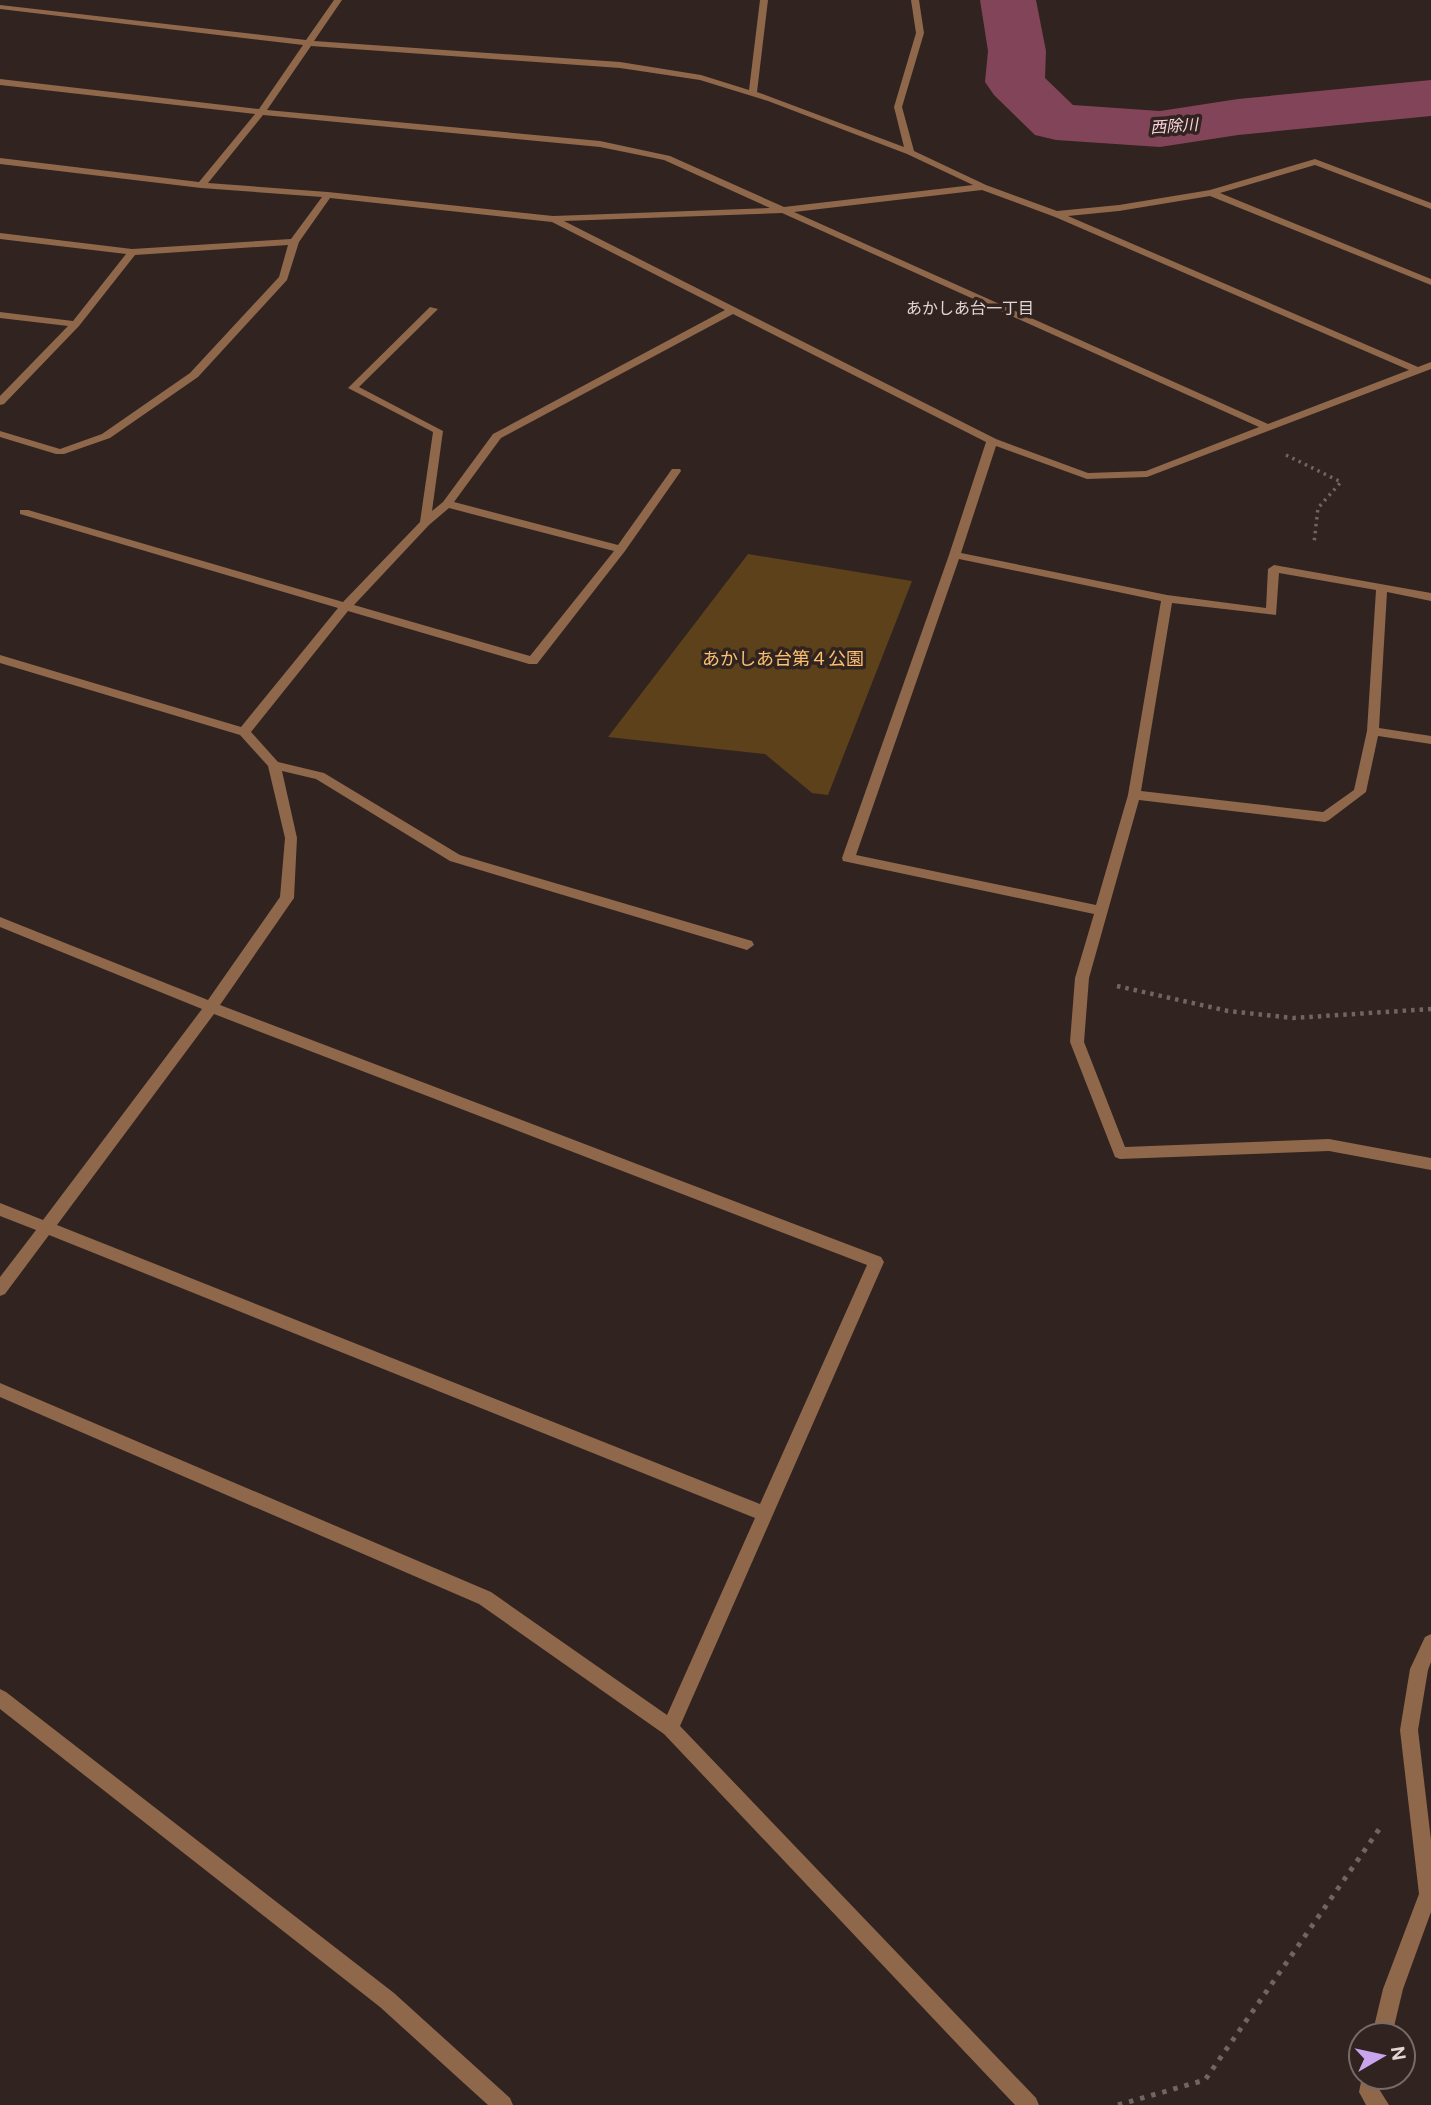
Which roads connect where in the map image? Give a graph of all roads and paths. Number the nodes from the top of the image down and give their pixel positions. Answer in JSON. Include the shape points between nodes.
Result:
{"nodes":[{"id":1,"x":338,"y":0,"type":"edge"},
{"id":2,"x":764,"y":0,"type":"edge"},
{"id":3,"x":915,"y":0,"type":"edge"},
{"id":4,"x":0,"y":7,"type":"edge"},
{"id":5,"x":309,"y":43,"type":"junction"},
{"id":6,"x":0,"y":82,"type":"edge"},
{"id":7,"x":753,"y":93,"type":"junction"},
{"id":8,"x":261,"y":112,"type":"junction"},
{"id":9,"x":910,"y":152,"type":"junction"},
{"id":10,"x":0,"y":161,"type":"edge"},
{"id":11,"x":201,"y":185,"type":"junction"},
{"id":12,"x":983,"y":187,"type":"junction"},
{"id":13,"x":1210,"y":193,"type":"junction"},
{"id":14,"x":328,"y":195,"type":"junction"},
{"id":15,"x":1431,"y":206,"type":"edge"},
{"id":16,"x":784,"y":210,"type":"junction"},
{"id":17,"x":1056,"y":214,"type":"junction"},
{"id":18,"x":553,"y":219,"type":"junction"},
{"id":19,"x":0,"y":236,"type":"edge"},
{"id":20,"x":294,"y":242,"type":"junction"},
{"id":21,"x":132,"y":252,"type":"junction"},
{"id":22,"x":1431,"y":282,"type":"edge"},
{"id":23,"x":433,"y":309,"type":"dead end"},
{"id":24,"x":733,"y":310,"type":"junction"},
{"id":25,"x":0,"y":315,"type":"edge"},
{"id":26,"x":76,"y":324,"type":"junction"},
{"id":27,"x":1431,"y":365,"type":"edge"},
{"id":28,"x":1417,"y":370,"type":"junction"},
{"id":29,"x":0,"y":402,"type":"edge"},
{"id":30,"x":1269,"y":428,"type":"junction"},
{"id":31,"x":0,"y":434,"type":"edge"},
{"id":32,"x":1246,"y":436,"type":"junction"},
{"id":33,"x":992,"y":441,"type":"junction"},
{"id":34,"x":676,"y":471,"type":"dead end"},
{"id":35,"x":447,"y":504,"type":"junction"},
{"id":36,"x":24,"y":512,"type":"dead end"},
{"id":37,"x":425,"y":523,"type":"junction"},
{"id":38,"x":621,"y":549,"type":"junction"},
{"id":39,"x":955,"y":555,"type":"junction"},
{"id":40,"x":1311,"y":575,"type":"junction"},
{"id":41,"x":1382,"y":587,"type":"junction"},
{"id":42,"x":1431,"y":597,"type":"edge"},
{"id":43,"x":1167,"y":599,"type":"junction"},
{"id":44,"x":345,"y":607,"type":"junction"},
{"id":45,"x":0,"y":659,"type":"edge"},
{"id":46,"x":1373,"y":731,"type":"junction"},
{"id":47,"x":244,"y":732,"type":"junction"},
{"id":48,"x":1431,"y":740,"type":"edge"},
{"id":49,"x":274,"y":765,"type":"junction"},
{"id":50,"x":1135,"y":795,"type":"junction"},
{"id":51,"x":1102,"y":911,"type":"junction"},
{"id":52,"x":0,"y":922,"type":"edge"},
{"id":53,"x":747,"y":945,"type":"dead end"},
{"id":54,"x":1082,"y":978,"type":"junction"},
{"id":55,"x":211,"y":1007,"type":"junction"},
{"id":56,"x":1431,"y":1009,"type":"edge"},
{"id":57,"x":1431,"y":1164,"type":"edge"},
{"id":58,"x":0,"y":1209,"type":"edge"},
{"id":59,"x":45,"y":1228,"type":"junction"},
{"id":60,"x":0,"y":1289,"type":"edge"},
{"id":61,"x":0,"y":1390,"type":"edge"},
{"id":62,"x":765,"y":1514,"type":"junction"},
{"id":63,"x":1431,"y":1643,"type":"edge"},
{"id":64,"x":0,"y":1698,"type":"edge"},
{"id":65,"x":670,"y":1728,"type":"junction"},
{"id":66,"x":1416,"y":1795,"type":"junction"},
{"id":67,"x":1385,"y":2021,"type":"edge"},
{"id":68,"x":503,"y":2105,"type":"edge"},
{"id":69,"x":1029,"y":2105,"type":"edge"},
{"id":70,"x":1118,"y":2105,"type":"edge"}],
"edges":[{"from":1,"to":5,"type":"street"},
{"from":2,"to":7,"type":"street"},
{"from":3,"to":9,"type":"street","via":[[920,33],[898,107]]},
{"from":4,"to":5,"type":"street"},
{"from":5,"to":7,"type":"street","via":[[620,65],[701,78]]},
{"from":5,"to":8,"type":"street"},
{"from":6,"to":8,"type":"street"},
{"from":7,"to":9,"type":"street"},
{"from":8,"to":11,"type":"street"},
{"from":8,"to":16,"type":"street","via":[[600,144],[667,158]]},
{"from":9,"to":12,"type":"street"},
{"from":10,"to":11,"type":"street"},
{"from":11,"to":14,"type":"street"},
{"from":12,"to":16,"type":"street"},
{"from":12,"to":17,"type":"street"},
{"from":13,"to":15,"type":"street","via":[[1315,162]]},
{"from":13,"to":17,"type":"street"},
{"from":13,"to":22,"type":"street"},
{"from":14,"to":18,"type":"street"},
{"from":14,"to":20,"type":"street"},
{"from":16,"to":18,"type":"street"},
{"from":16,"to":30,"type":"street"},
{"from":17,"to":28,"type":"street"},
{"from":18,"to":24,"type":"street"},
{"from":19,"to":21,"type":"street"},
{"from":20,"to":21,"type":"street"},
{"from":20,"to":31,"type":"street","via":[[284,278],[194,374],[106,436],[60,452]]},
{"from":21,"to":26,"type":"street"},
{"from":23,"to":37,"type":"street","via":[[353,388],[438,431]]},
{"from":24,"to":33,"type":"street"},
{"from":24,"to":35,"type":"street","via":[[497,436]]},
{"from":25,"to":26,"type":"street"},
{"from":26,"to":29,"type":"street"},
{"from":27,"to":28,"type":"street"},
{"from":28,"to":30,"type":"street"},
{"from":30,"to":32,"type":"street"},
{"from":32,"to":33,"type":"street","via":[[1147,474],[1087,476]]},
{"from":32,"to":40,"type":"path","via":[[1341,482],[1318,508]]},
{"from":33,"to":39,"type":"street"},
{"from":34,"to":38,"type":"street"},
{"from":35,"to":37,"type":"street"},
{"from":35,"to":38,"type":"street"},
{"from":36,"to":44,"type":"street"},
{"from":37,"to":44,"type":"street"},
{"from":38,"to":44,"type":"street","via":[[533,661]]},
{"from":39,"to":43,"type":"street"},
{"from":39,"to":51,"type":"street","via":[[848,858]]},
{"from":40,"to":41,"type":"street"},
{"from":40,"to":43,"type":"street","via":[[1274,569],[1272,612]]},
{"from":41,"to":42,"type":"street"},
{"from":41,"to":46,"type":"street"},
{"from":43,"to":50,"type":"street"},
{"from":44,"to":47,"type":"street"},
{"from":45,"to":47,"type":"street"},
{"from":46,"to":48,"type":"street"},
{"from":46,"to":50,"type":"street","via":[[1360,792],[1325,817]]},
{"from":47,"to":49,"type":"street"},
{"from":49,"to":53,"type":"street","via":[[320,776],[455,858]]},
{"from":49,"to":55,"type":"street","via":[[291,838],[287,898]]},
{"from":50,"to":51,"type":"street"},
{"from":51,"to":54,"type":"street"},
{"from":52,"to":55,"type":"street"},
{"from":54,"to":56,"type":"path","via":[[1228,1011],[1293,1018]]},
{"from":54,"to":57,"type":"street","via":[[1077,1042],[1120,1153],[1329,1144]]},
{"from":55,"to":59,"type":"street"},
{"from":55,"to":62,"type":"street","via":[[876,1262]]},
{"from":58,"to":59,"type":"street"},
{"from":59,"to":60,"type":"street"},
{"from":59,"to":62,"type":"street"},
{"from":61,"to":65,"type":"street","via":[[485,1598]]},
{"from":62,"to":65,"type":"street"},
{"from":63,"to":66,"type":"street","via":[[1419,1669],[1409,1730]]},
{"from":64,"to":68,"type":"street","via":[[387,2000]]},
{"from":65,"to":69,"type":"street"},
{"from":66,"to":67,"type":"street","via":[[1428,1894]]},
{"from":66,"to":70,"type":"path","via":[[1393,1810],[1205,2080]]}]}
